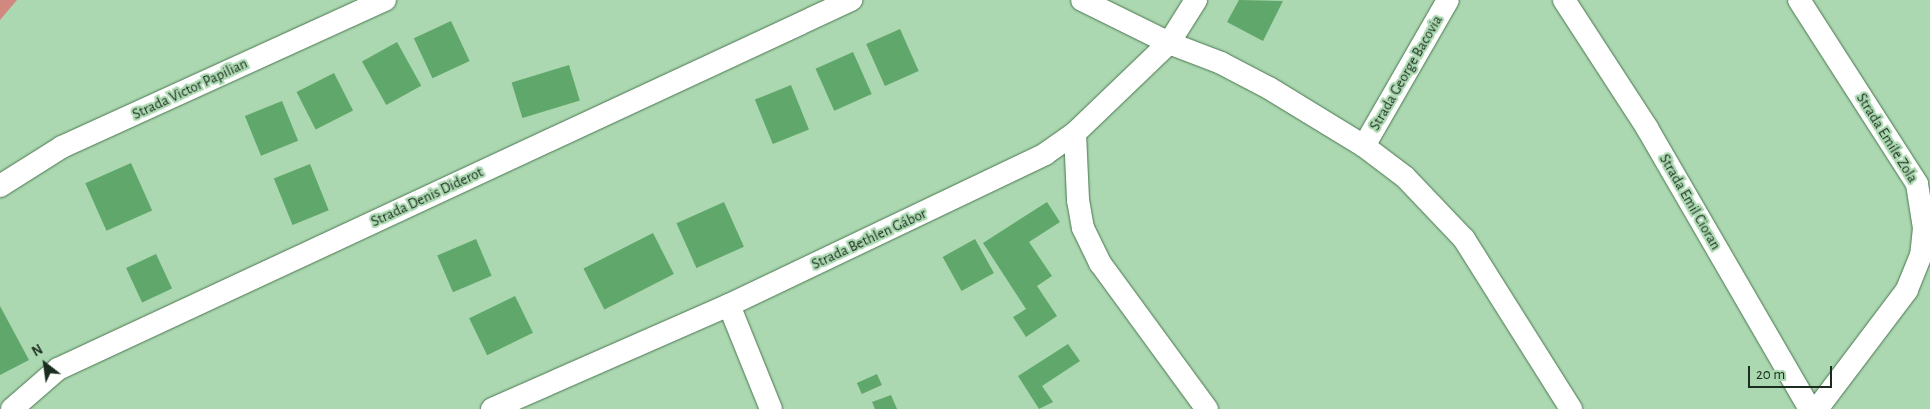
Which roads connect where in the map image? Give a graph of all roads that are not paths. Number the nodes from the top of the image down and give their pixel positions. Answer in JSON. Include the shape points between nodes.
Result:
{"nodes":[{"id":1,"x":385,"y":0,"type":"edge"},
{"id":2,"x":851,"y":0,"type":"edge"},
{"id":3,"x":1082,"y":0,"type":"edge"},
{"id":4,"x":1196,"y":0,"type":"edge"},
{"id":5,"x":1448,"y":0,"type":"edge"},
{"id":6,"x":1564,"y":0,"type":"edge"},
{"id":7,"x":1800,"y":0,"type":"edge"},
{"id":8,"x":1168,"y":43,"type":"junction"},
{"id":9,"x":1075,"y":133,"type":"junction"},
{"id":10,"x":1364,"y":146,"type":"junction"},
{"id":11,"x":0,"y":186,"type":"edge"},
{"id":12,"x":729,"y":305,"type":"junction"},
{"id":13,"x":12,"y":409,"type":"edge"},
{"id":14,"x":492,"y":409,"type":"edge"},
{"id":15,"x":771,"y":409,"type":"edge"},
{"id":16,"x":1207,"y":409,"type":"edge"},
{"id":17,"x":1571,"y":409,"type":"edge"},
{"id":18,"x":1810,"y":409,"type":"edge"},
{"id":19,"x":1818,"y":409,"type":"edge"}],
"edges":[{"from":1,"to":11,"type":"street","name":"Strada Victor Papilian","via":[[62,147]]},
{"from":2,"to":13,"type":"street","name":"Strada Denis Diderot","via":[[58,369]]},
{"from":3,"to":8,"type":"street"},
{"from":4,"to":8,"type":"street","name":"Strada Bethlen Gábor"},
{"from":5,"to":10,"type":"street","name":"Strada George Bacovia"},
{"from":6,"to":18,"type":"street","name":"Strada Emil Cioran","via":[[1647,128]]},
{"from":7,"to":19,"type":"street","name":"Strada Emile Zola","via":[[1917,184],[1924,228],[1921,255],[1908,290]]},
{"from":8,"to":9,"type":"street","name":"Strada Bethlen Gábor"},
{"from":8,"to":10,"type":"street","via":[[1221,63],[1270,88]]},
{"from":9,"to":12,"type":"street","name":"Strada Bethlen Gábor","via":[[1006,174]]},
{"from":9,"to":16,"type":"street","via":[[1078,200],[1084,228],[1100,263]]},
{"from":10,"to":17,"type":"street","via":[[1405,177],[1464,239]]},
{"from":12,"to":14,"type":"street","name":"Strada Bethlen Gábor"},
{"from":12,"to":15,"type":"street"}]}
